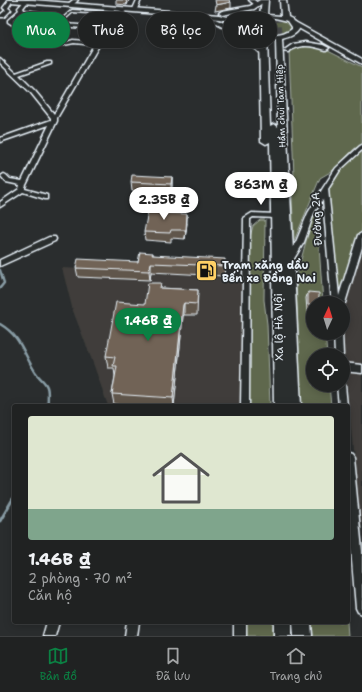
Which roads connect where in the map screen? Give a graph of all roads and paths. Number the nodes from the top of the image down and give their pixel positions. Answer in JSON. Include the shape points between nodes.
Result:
{"nodes":[{"id":1,"x":11,"y":0,"type":"edge"},
{"id":2,"x":76,"y":0,"type":"edge"},
{"id":3,"x":139,"y":0,"type":"edge"},
{"id":4,"x":251,"y":0,"type":"edge"},
{"id":5,"x":264,"y":0,"type":"edge"},
{"id":6,"x":271,"y":0,"type":"edge"},
{"id":7,"x":277,"y":0,"type":"edge"},
{"id":8,"x":283,"y":0,"type":"edge"},
{"id":9,"x":27,"y":1,"type":"edge"},
{"id":10,"x":257,"y":4,"type":"junction"},
{"id":11,"x":70,"y":5,"type":"junction"},
{"id":12,"x":135,"y":8,"type":"junction"},
{"id":13,"x":125,"y":9,"type":"junction"},
{"id":14,"x":21,"y":11,"type":"junction"},
{"id":15,"x":28,"y":12,"type":"edge"},
{"id":16,"x":88,"y":12,"type":"edge"},
{"id":17,"x":123,"y":12,"type":"edge"},
{"id":18,"x":157,"y":12,"type":"edge"},
{"id":19,"x":262,"y":12,"type":"edge"},
{"id":20,"x":70,"y":13,"type":"edge"},
{"id":21,"x":222,"y":13,"type":"joint"},
{"id":22,"x":2,"y":16,"type":"dead end"},
{"id":23,"x":277,"y":16,"type":"edge"},
{"id":24,"x":285,"y":18,"type":"junction"},
{"id":25,"x":215,"y":22,"type":"edge"},
{"id":26,"x":295,"y":24,"type":"junction"},
{"id":27,"x":277,"y":37,"type":"edge"},
{"id":28,"x":282,"y":37,"type":"junction"},
{"id":29,"x":78,"y":42,"type":"edge"},
{"id":30,"x":95,"y":48,"type":"edge"},
{"id":31,"x":264,"y":48,"type":"edge"},
{"id":32,"x":326,"y":48,"type":"junction"},
{"id":33,"x":286,"y":51,"type":"junction"},
{"id":34,"x":264,"y":54,"type":"junction"},
{"id":35,"x":0,"y":60,"type":"edge"},
{"id":36,"x":358,"y":60,"type":"edge"},
{"id":37,"x":49,"y":63,"type":"dead end"},
{"id":38,"x":362,"y":65,"type":"edge"},
{"id":39,"x":15,"y":75,"type":"junction"},
{"id":40,"x":54,"y":120,"type":"junction"},
{"id":41,"x":0,"y":140,"type":"edge"},
{"id":42,"x":362,"y":147,"type":"edge"},
{"id":43,"x":4,"y":176,"type":"dead end"},
{"id":44,"x":23,"y":186,"type":"junction"},
{"id":45,"x":326,"y":189,"type":"junction"},
{"id":46,"x":279,"y":195,"type":"junction"},
{"id":47,"x":45,"y":197,"type":"dead end"},
{"id":48,"x":0,"y":205,"type":"edge"},
{"id":49,"x":276,"y":216,"type":"junction"},
{"id":50,"x":362,"y":235,"type":"edge"},
{"id":51,"x":52,"y":239,"type":"dead end"},
{"id":52,"x":288,"y":260,"type":"junction"},
{"id":53,"x":1,"y":263,"type":"edge"},
{"id":54,"x":335,"y":296,"type":"edge"},
{"id":55,"x":343,"y":296,"type":"edge"},
{"id":56,"x":350,"y":368,"type":"edge"},
{"id":57,"x":362,"y":369,"type":"edge"},
{"id":58,"x":342,"y":392,"type":"edge"},
{"id":59,"x":245,"y":404,"type":"edge"},
{"id":60,"x":281,"y":404,"type":"edge"},
{"id":61,"x":294,"y":404,"type":"edge"},
{"id":62,"x":343,"y":404,"type":"edge"},
{"id":63,"x":350,"y":479,"type":"edge"},
{"id":64,"x":362,"y":608,"type":"edge"},
{"id":65,"x":52,"y":624,"type":"edge"},
{"id":66,"x":133,"y":624,"type":"edge"},
{"id":67,"x":240,"y":624,"type":"edge"},
{"id":68,"x":283,"y":624,"type":"edge"},
{"id":69,"x":302,"y":624,"type":"edge"},
{"id":70,"x":49,"y":636,"type":"edge"},
{"id":71,"x":131,"y":636,"type":"edge"},
{"id":72,"x":240,"y":636,"type":"edge"},
{"id":73,"x":284,"y":636,"type":"edge"},
{"id":74,"x":303,"y":636,"type":"edge"}],
"edges":[{"from":1,"to":9,"type":"main road"},
{"from":1,"to":22,"type":"street","via":[[5,8],[9,10]]},
{"from":2,"to":11,"type":"street"},
{"from":3,"to":12,"type":"street"},
{"from":4,"to":10,"type":"street"},
{"from":5,"to":10,"type":"main road"},
{"from":5,"to":19,"type":"highway"},
{"from":6,"to":7,"type":"highway","via":[[274,14]]},
{"from":8,"to":24,"type":"highway"},
{"from":9,"to":11,"type":"main road"},
{"from":9,"to":14,"type":"street","via":[[20,8]]},
{"from":10,"to":21,"type":"main road","via":[[252,8]]},
{"from":11,"to":13,"type":"main road"},
{"from":12,"to":13,"type":"main road"},
{"from":12,"to":21,"type":"main road"},
{"from":13,"to":17,"type":"street"},
{"from":13,"to":18,"type":"main road"},
{"from":14,"to":15,"type":"street"},
{"from":14,"to":29,"type":"street","via":[[10,20],[41,41],[64,44]]},
{"from":16,"to":20,"type":"street"},
{"from":23,"to":24,"type":"highway"},
{"from":24,"to":26,"type":"highway"},
{"from":25,"to":34,"type":"main road","via":[[234,29]]},
{"from":26,"to":28,"type":"highway","via":[[295,30]]},
{"from":26,"to":36,"type":"main road"},
{"from":27,"to":28,"type":"highway"},
{"from":28,"to":32,"type":"main road"},
{"from":28,"to":33,"type":"highway","name":"Xa lộ Hà Nội"},
{"from":28,"to":46,"type":"highway","name":"Hầm chui Tam Hiệp"},
{"from":30,"to":40,"type":"street"},
{"from":31,"to":34,"type":"highway","name":"Xa lộ Hà Nội"},
{"from":32,"to":33,"type":"main road","via":[[300,44]]},
{"from":32,"to":36,"type":"main road"},
{"from":33,"to":46,"type":"highway","name":"Xa lộ Hà Nội","via":[[290,179],[289,190]]},
{"from":34,"to":46,"type":"highway","name":"Xa lộ Hà Nội","via":[[267,182]]},
{"from":35,"to":39,"type":"street"},
{"from":36,"to":38,"type":"main road"},
{"from":37,"to":39,"type":"street"},
{"from":39,"to":40,"type":"street","via":[[33,92]]},
{"from":40,"to":41,"type":"street"},
{"from":40,"to":44,"type":"street"},
{"from":42,"to":45,"type":"street","name":"Đường 2A","via":[[338,169]]},
{"from":43,"to":44,"type":"street","via":[[8,181]]},
{"from":44,"to":47,"type":"street","via":[[25,192]]},
{"from":44,"to":48,"type":"street"},
{"from":45,"to":52,"type":"street","via":[[311,213],[300,242]]},
{"from":45,"to":54,"type":"street","name":"Đường 2A"},
{"from":46,"to":49,"type":"highway","name":"Xa lộ Hà Nội"},
{"from":46,"to":52,"type":"highway","name":"Xa lộ Hà Nội"},
{"from":49,"to":59,"type":"street","via":[[252,215],[248,218]]},
{"from":49,"to":60,"type":"highway","name":"Xa lộ Hà Nội"},
{"from":50,"to":55,"type":"street"},
{"from":51,"to":53,"type":"street"},
{"from":52,"to":61,"type":"highway","name":"Xa lộ Hà Nội"},
{"from":56,"to":57,"type":"street"},
{"from":58,"to":62,"type":"street"},
{"from":63,"to":64,"type":"street"},
{"from":65,"to":70,"type":"street"},
{"from":66,"to":71,"type":"street"},
{"from":67,"to":72,"type":"street"},
{"from":68,"to":73,"type":"highway"},
{"from":69,"to":74,"type":"highway"}]}
